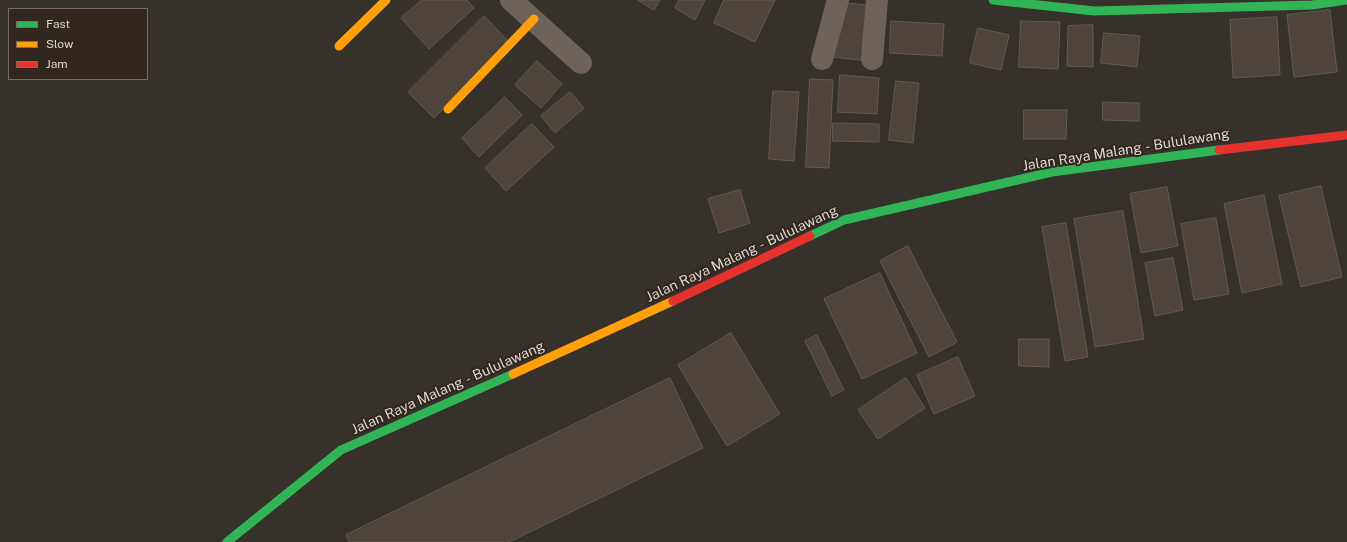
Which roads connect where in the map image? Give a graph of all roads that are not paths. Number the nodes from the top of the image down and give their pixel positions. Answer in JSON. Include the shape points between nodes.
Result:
{"nodes":[{"id":1,"x":386,"y":0,"type":"edge"},
{"id":2,"x":511,"y":0,"type":"edge"},
{"id":3,"x":838,"y":0,"type":"edge"},
{"id":4,"x":877,"y":0,"type":"edge"},
{"id":5,"x":993,"y":0,"type":"edge"},
{"id":6,"x":1344,"y":0,"type":"edge"},
{"id":7,"x":534,"y":20,"type":"junction"},
{"id":8,"x":339,"y":46,"type":"dead end"},
{"id":9,"x":822,"y":59,"type":"dead end"},
{"id":10,"x":872,"y":59,"type":"dead end"},
{"id":11,"x":581,"y":63,"type":"dead end"},
{"id":12,"x":448,"y":109,"type":"dead end"},
{"id":13,"x":1347,"y":135,"type":"edge"},
{"id":14,"x":227,"y":542,"type":"edge"}],
"edges":[{"from":1,"to":8,"type":"main road"},
{"from":2,"to":7,"type":"street"},
{"from":3,"to":9,"type":"street"},
{"from":4,"to":10,"type":"street"},
{"from":5,"to":6,"type":"main road","via":[[1094,11],[1312,4]]},
{"from":7,"to":11,"type":"street"},
{"from":7,"to":12,"type":"main road"},
{"from":13,"to":14,"type":"main road","name":"Jalan Raya Malang - Bululawang","via":[[1052,172],[844,220],[609,332],[341,450]]}]}
